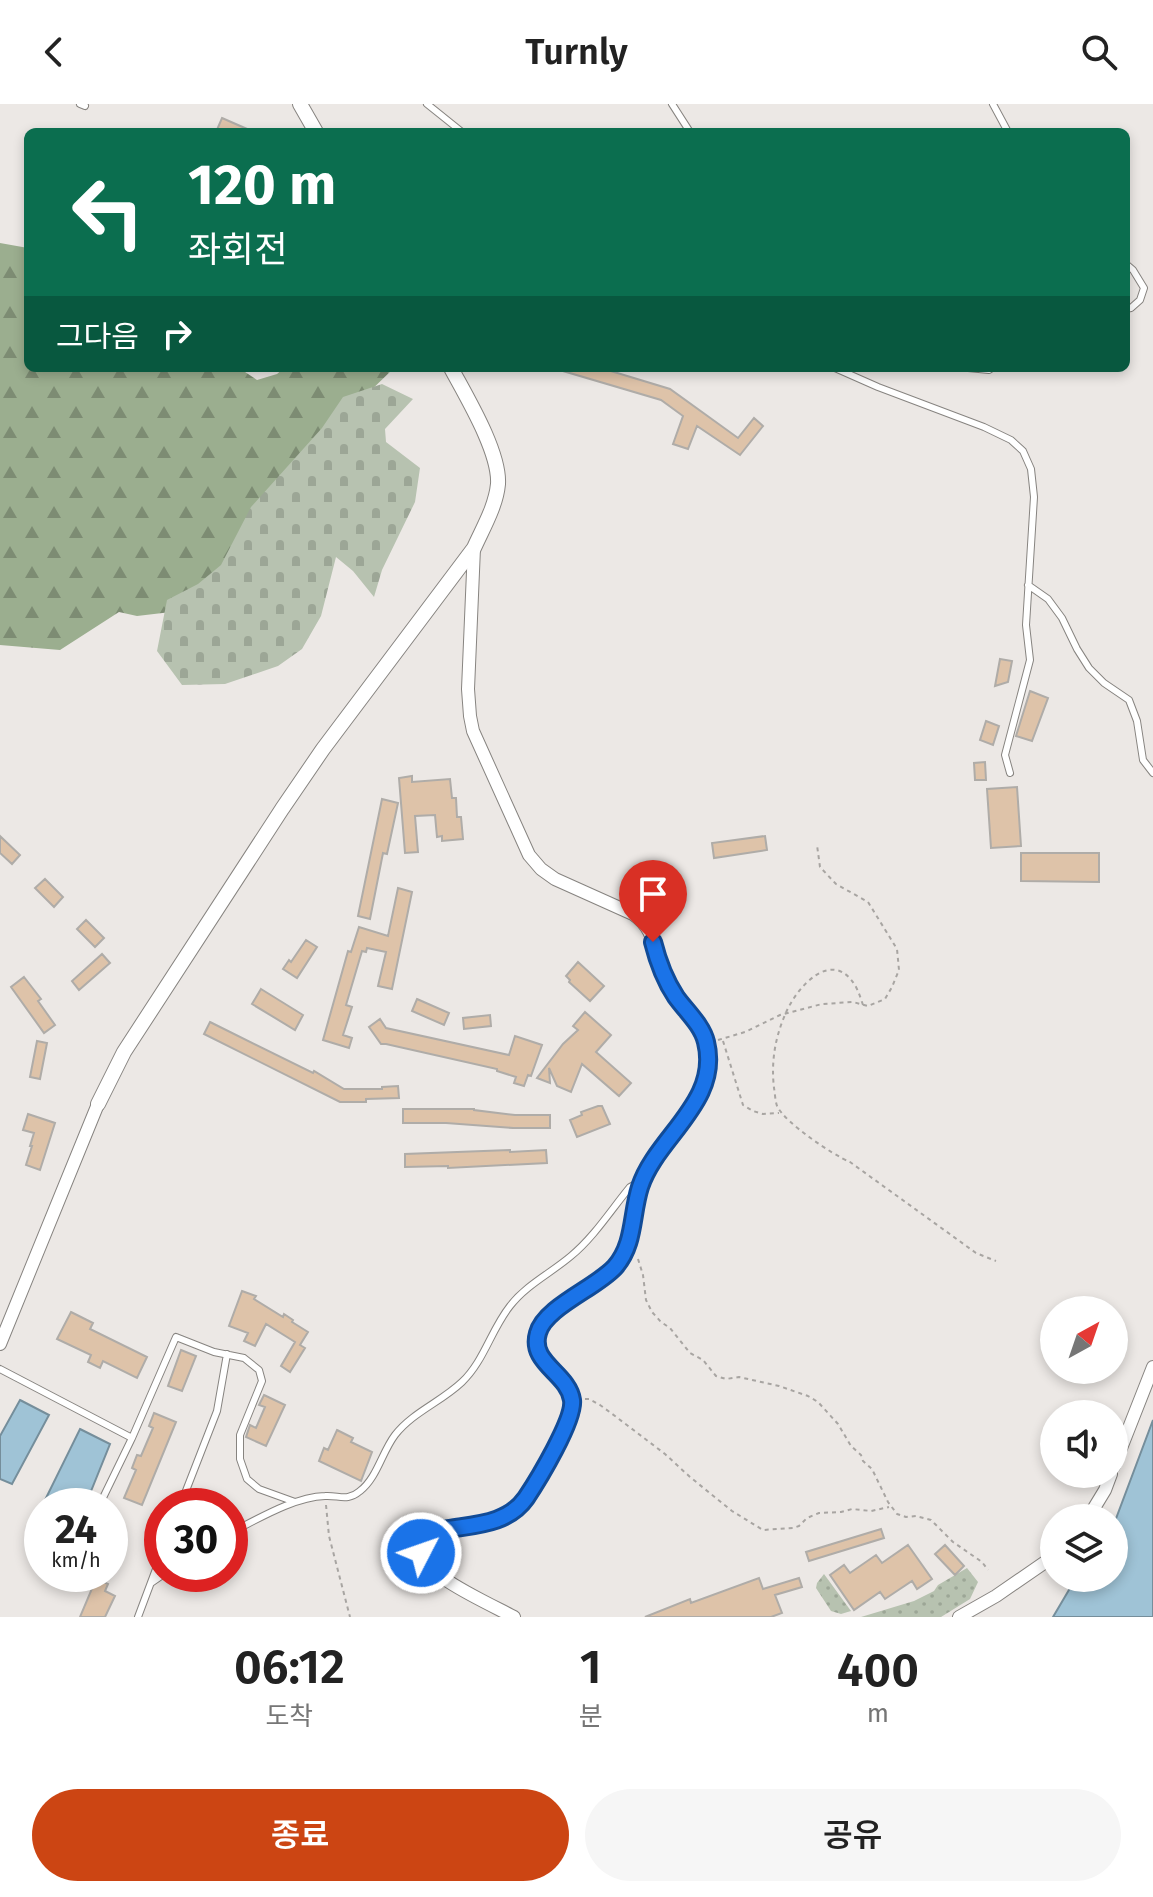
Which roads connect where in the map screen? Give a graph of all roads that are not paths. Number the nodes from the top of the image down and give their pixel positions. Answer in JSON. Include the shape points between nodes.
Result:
{"nodes":[{"id":1,"x":300,"y":104,"type":"edge"},
{"id":2,"x":427,"y":104,"type":"edge"},
{"id":3,"x":672,"y":104,"type":"edge"},
{"id":4,"x":993,"y":104,"type":"edge"},
{"id":5,"x":314,"y":128,"type":"edge"},
{"id":6,"x":457,"y":128,"type":"edge"},
{"id":7,"x":687,"y":128,"type":"edge"},
{"id":8,"x":1006,"y":128,"type":"edge"},
{"id":9,"x":1130,"y":267,"type":"edge"},
{"id":10,"x":1130,"y":308,"type":"edge"},
{"id":11,"x":453,"y":372,"type":"edge"},
{"id":12,"x":844,"y":372,"type":"edge"},
{"id":13,"x":474,"y":548,"type":"junction"},
{"id":14,"x":1028,"y":585,"type":"junction"},
{"id":15,"x":1010,"y":773,"type":"dead end"},
{"id":16,"x":1153,"y":773,"type":"edge"},
{"id":17,"x":98,"y":1104,"type":"joint"},
{"id":18,"x":643,"y":1181,"type":"junction"},
{"id":19,"x":0,"y":1344,"type":"edge"},
{"id":20,"x":227,"y":1354,"type":"junction"},
{"id":21,"x":1153,"y":1367,"type":"edge"},
{"id":22,"x":0,"y":1369,"type":"edge"},
{"id":23,"x":1128,"y":1430,"type":"edge"},
{"id":24,"x":132,"y":1438,"type":"junction"},
{"id":25,"x":108,"y":1488,"type":"edge"},
{"id":26,"x":187,"y":1488,"type":"edge"},
{"id":27,"x":296,"y":1502,"type":"junction"},
{"id":28,"x":248,"y":1524,"type":"edge"},
{"id":29,"x":1040,"y":1566,"type":"edge"},
{"id":30,"x":147,"y":1592,"type":"edge"},
{"id":31,"x":138,"y":1617,"type":"edge"},
{"id":32,"x":514,"y":1617,"type":"edge"},
{"id":33,"x":959,"y":1617,"type":"edge"}],
"edges":[{"from":1,"to":5,"type":"street"},
{"from":2,"to":6,"type":"lane"},
{"from":3,"to":7,"type":"lane"},
{"from":4,"to":8,"type":"lane"},
{"from":9,"to":10,"type":"lane","via":[[1144,288]]},
{"from":11,"to":13,"type":"street","via":[[477,416],[498,484]]},
{"from":12,"to":14,"type":"lane","via":[[984,427],[1023,451],[1034,497]]},
{"from":13,"to":17,"type":"street","via":[[282,809],[124,1052]]},
{"from":13,"to":18,"type":"street","via":[[470,716],[529,855],[555,879],[643,921],[663,975],[705,1040],[707,1061],[698,1097]]},
{"from":14,"to":15,"type":"lane","via":[[1030,660],[1007,742]]},
{"from":14,"to":16,"type":"lane","via":[[1062,618],[1089,668],[1129,700],[1143,760]]},
{"from":17,"to":19,"type":"street"},
{"from":18,"to":27,"type":"lane","via":[[630,1187],[571,1257],[511,1305],[464,1381],[395,1435],[359,1492],[343,1499],[326,1496]]},
{"from":18,"to":32,"type":"street","via":[[624,1257],[540,1326],[541,1357],[572,1399],[572,1414],[544,1469],[517,1509],[500,1519],[432,1533],[422,1544],[424,1562],[439,1576]]},
{"from":20,"to":24,"type":"lane","via":[[176,1337]]},
{"from":20,"to":26,"type":"lane","via":[[217,1411]]},
{"from":20,"to":27,"type":"lane","via":[[244,1358],[259,1370],[262,1381],[240,1435],[247,1479]]},
{"from":21,"to":23,"type":"street"},
{"from":22,"to":24,"type":"lane"},
{"from":24,"to":25,"type":"lane"},
{"from":27,"to":28,"type":"lane"},
{"from":29,"to":33,"type":"street"},
{"from":30,"to":31,"type":"lane"}]}
